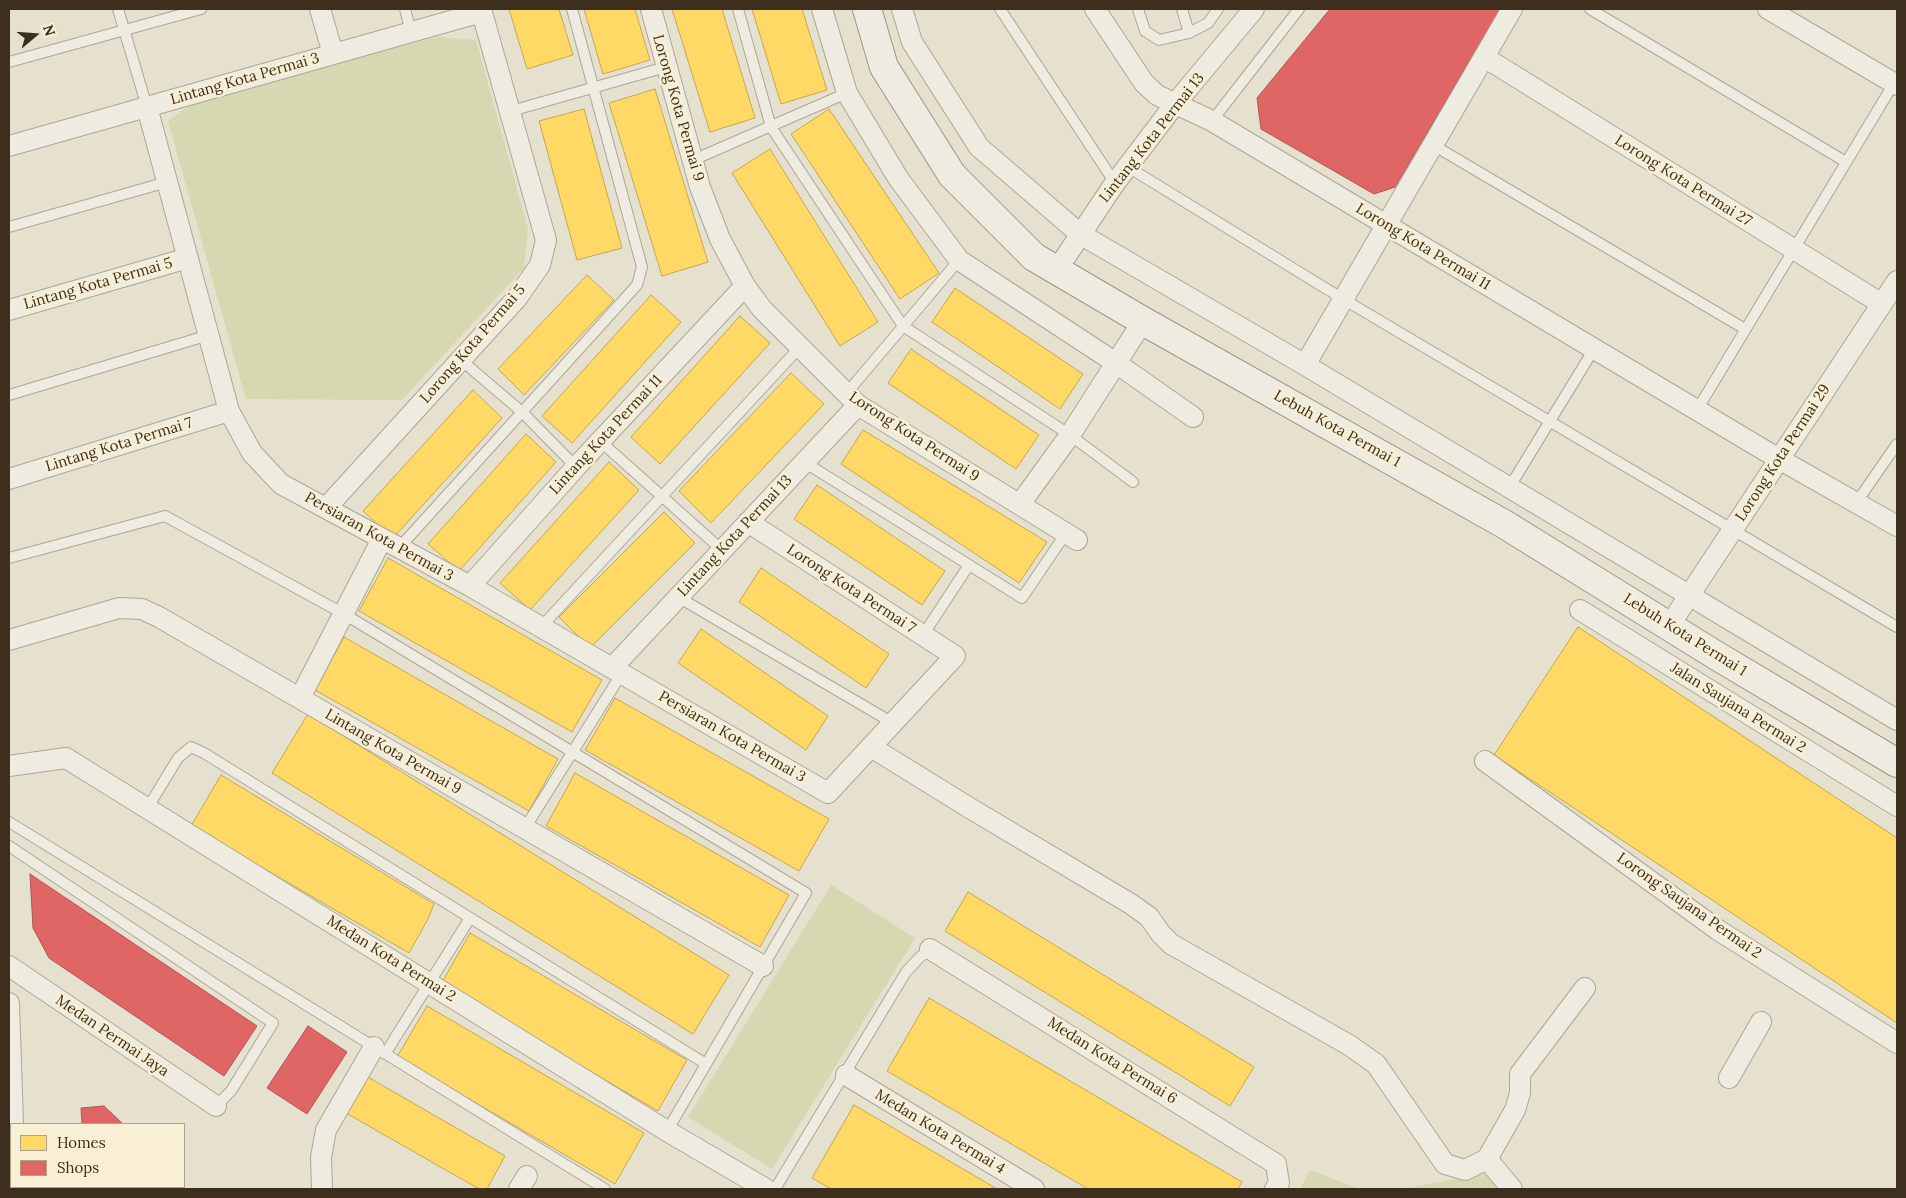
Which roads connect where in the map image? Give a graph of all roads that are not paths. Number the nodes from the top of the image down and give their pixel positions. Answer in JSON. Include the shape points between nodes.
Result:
{"nodes":[{"id":1,"x":118,"y":9,"type":"edge"},
{"id":2,"x":202,"y":9,"type":"edge"},
{"id":3,"x":320,"y":9,"type":"edge"},
{"id":4,"x":405,"y":9,"type":"edge"},
{"id":5,"x":572,"y":9,"type":"edge"},
{"id":6,"x":650,"y":9,"type":"edge"},
{"id":7,"x":738,"y":9,"type":"edge"},
{"id":8,"x":822,"y":9,"type":"edge"},
{"id":9,"x":867,"y":9,"type":"edge"},
{"id":10,"x":902,"y":9,"type":"edge"},
{"id":11,"x":1000,"y":9,"type":"edge"},
{"id":12,"x":1095,"y":9,"type":"edge"},
{"id":13,"x":1138,"y":9,"type":"edge"},
{"id":14,"x":1182,"y":9,"type":"edge"},
{"id":15,"x":1218,"y":9,"type":"edge"},
{"id":16,"x":1254,"y":9,"type":"edge"},
{"id":17,"x":1299,"y":9,"type":"edge"},
{"id":18,"x":1512,"y":9,"type":"edge"},
{"id":19,"x":1590,"y":9,"type":"edge"},
{"id":20,"x":482,"y":10,"type":"edge"},
{"id":21,"x":1782,"y":12,"type":"edge"},
{"id":22,"x":124,"y":30,"type":"junction"},
{"id":23,"x":411,"y":32,"type":"junction"},
{"id":24,"x":1189,"y":33,"type":"junction"},
{"id":25,"x":333,"y":54,"type":"junction"},
{"id":26,"x":1484,"y":57,"type":"junction"},
{"id":27,"x":9,"y":62,"type":"edge"},
{"id":28,"x":666,"y":67,"type":"junction"},
{"id":29,"x":1896,"y":84,"type":"edge"},
{"id":30,"x":594,"y":87,"type":"junction"},
{"id":31,"x":847,"y":93,"type":"junction"},
{"id":32,"x":1176,"y":104,"type":"junction"},
{"id":33,"x":147,"y":107,"type":"junction"},
{"id":34,"x":510,"y":111,"type":"junction"},
{"id":35,"x":1212,"y":121,"type":"junction"},
{"id":36,"x":770,"y":127,"type":"junction"},
{"id":37,"x":1433,"y":145,"type":"junction"},
{"id":38,"x":9,"y":146,"type":"edge"},
{"id":39,"x":693,"y":160,"type":"junction"},
{"id":40,"x":1846,"y":162,"type":"junction"},
{"id":41,"x":1128,"y":167,"type":"junction"},
{"id":42,"x":167,"y":182,"type":"junction"},
{"id":43,"x":1115,"y":183,"type":"junction"},
{"id":44,"x":1386,"y":226,"type":"junction"},
{"id":45,"x":9,"y":227,"type":"edge"},
{"id":46,"x":1080,"y":234,"type":"junction"},
{"id":47,"x":1793,"y":249,"type":"junction"},
{"id":48,"x":188,"y":258,"type":"junction"},
{"id":49,"x":959,"y":260,"type":"junction"},
{"id":50,"x":1056,"y":271,"type":"junction"},
{"id":51,"x":1897,"y":281,"type":"edge"},
{"id":52,"x":745,"y":286,"type":"junction"},
{"id":53,"x":1343,"y":299,"type":"junction"},
{"id":54,"x":1882,"y":304,"type":"junction"},
{"id":55,"x":9,"y":310,"type":"edge"},
{"id":56,"x":1143,"y":321,"type":"junction"},
{"id":57,"x":903,"y":326,"type":"junction"},
{"id":58,"x":1746,"y":328,"type":"junction"},
{"id":59,"x":209,"y":335,"type":"junction"},
{"id":60,"x":800,"y":347,"type":"junction"},
{"id":61,"x":1594,"y":349,"type":"junction"},
{"id":62,"x":461,"y":360,"type":"junction"},
{"id":63,"x":1116,"y":363,"type":"junction"},
{"id":64,"x":1304,"y":365,"type":"junction"},
{"id":65,"x":9,"y":395,"type":"edge"},
{"id":66,"x":852,"y":399,"type":"junction"},
{"id":67,"x":1697,"y":410,"type":"junction"},
{"id":68,"x":229,"y":411,"type":"junction"},
{"id":69,"x":522,"y":412,"type":"junction"},
{"id":70,"x":1193,"y":417,"type":"dead end"},
{"id":71,"x":1551,"y":421,"type":"junction"},
{"id":72,"x":1070,"y":435,"type":"junction"},
{"id":73,"x":600,"y":441,"type":"junction"},
{"id":74,"x":1897,"y":444,"type":"edge"},
{"id":75,"x":1779,"y":458,"type":"junction"},
{"id":76,"x":804,"y":462,"type":"junction"},
{"id":77,"x":576,"y":467,"type":"junction"},
{"id":78,"x":9,"y":479,"type":"edge"},
{"id":79,"x":1133,"y":482,"type":"dead end"},
{"id":80,"x":1509,"y":488,"type":"junction"},
{"id":81,"x":661,"y":496,"type":"junction"},
{"id":82,"x":1856,"y":503,"type":"junction"},
{"id":83,"x":1020,"y":504,"type":"junction"},
{"id":84,"x":326,"y":508,"type":"junction"},
{"id":85,"x":748,"y":522,"type":"junction"},
{"id":86,"x":1897,"y":526,"type":"edge"},
{"id":87,"x":1733,"y":530,"type":"junction"},
{"id":88,"x":1071,"y":537,"type":"joint"},
{"id":89,"x":390,"y":544,"type":"junction"},
{"id":90,"x":722,"y":550,"type":"junction"},
{"id":91,"x":9,"y":558,"type":"edge"},
{"id":92,"x":969,"y":565,"type":"junction"},
{"id":93,"x":470,"y":586,"type":"junction"},
{"id":94,"x":1689,"y":596,"type":"junction"},
{"id":95,"x":678,"y":597,"type":"junction"},
{"id":96,"x":1580,"y":610,"type":"dead end"},
{"id":97,"x":344,"y":614,"type":"junction"},
{"id":98,"x":541,"y":626,"type":"junction"},
{"id":99,"x":1670,"y":626,"type":"junction"},
{"id":100,"x":1897,"y":627,"type":"edge"},
{"id":101,"x":923,"y":635,"type":"junction"},
{"id":102,"x":9,"y":640,"type":"edge"},
{"id":103,"x":617,"y":670,"type":"junction"},
{"id":104,"x":300,"y":698,"type":"junction"},
{"id":105,"x":1897,"y":720,"type":"edge"},
{"id":106,"x":893,"y":723,"type":"junction"},
{"id":107,"x":871,"y":747,"type":"junction"},
{"id":108,"x":572,"y":753,"type":"junction"},
{"id":109,"x":1485,"y":761,"type":"dead end"},
{"id":110,"x":1897,"y":763,"type":"edge"},
{"id":111,"x":9,"y":766,"type":"edge"},
{"id":112,"x":1897,"y":806,"type":"edge"},
{"id":113,"x":147,"y":809,"type":"junction"},
{"id":114,"x":9,"y":822,"type":"edge"},
{"id":115,"x":525,"y":828,"type":"junction"},
{"id":116,"x":9,"y":846,"type":"edge"},
{"id":117,"x":470,"y":918,"type":"junction"},
{"id":118,"x":930,"y":949,"type":"joint"},
{"id":119,"x":9,"y":966,"type":"edge"},
{"id":120,"x":763,"y":966,"type":"junction"},
{"id":121,"x":428,"y":983,"type":"junction"},
{"id":122,"x":1585,"y":988,"type":"dead end"},
{"id":123,"x":9,"y":1004,"type":"edge"},
{"id":124,"x":1761,"y":1022,"type":"dead end"},
{"id":125,"x":1897,"y":1043,"type":"edge"},
{"id":126,"x":379,"y":1051,"type":"junction"},
{"id":127,"x":706,"y":1064,"type":"junction"},
{"id":128,"x":846,"y":1075,"type":"junction"},
{"id":129,"x":1729,"y":1078,"type":"dead end"},
{"id":130,"x":216,"y":1106,"type":"joint"},
{"id":131,"x":13,"y":1123,"type":"edge"},
{"id":132,"x":667,"y":1131,"type":"junction"},
{"id":133,"x":1487,"y":1159,"type":"junction"},
{"id":134,"x":1277,"y":1186,"type":"edge"},
{"id":135,"x":322,"y":1189,"type":"edge"},
{"id":136,"x":605,"y":1189,"type":"edge"},
{"id":137,"x":766,"y":1189,"type":"edge"},
{"id":138,"x":775,"y":1189,"type":"edge"},
{"id":139,"x":1034,"y":1189,"type":"edge"},
{"id":140,"x":1512,"y":1189,"type":"edge"}],
"edges":[{"from":1,"to":22,"type":"lane"},
{"from":2,"to":22,"type":"lane"},
{"from":3,"to":25,"type":"street"},
{"from":4,"to":23,"type":"lane"},
{"from":5,"to":30,"type":"lane"},
{"from":6,"to":28,"type":"street","name":"Lorong Kota Permai 9"},
{"from":7,"to":36,"type":"lane"},
{"from":8,"to":31,"type":"street"},
{"from":9,"to":50,"type":"street","name":"Lebuh Kota Permai 1","via":[[884,66],[952,175],[1034,257]]},
{"from":10,"to":46,"type":"street","via":[[912,42],[979,146]]},
{"from":11,"to":43,"type":"lane"},
{"from":12,"to":32,"type":"street","name":"Lorong Kota Permai 11","via":[[1144,83],[1157,95]]},
{"from":13,"to":24,"type":"lane","via":[[1145,30],[1159,40]]},
{"from":14,"to":24,"type":"lane"},
{"from":15,"to":24,"type":"lane","via":[[1208,23]]},
{"from":16,"to":32,"type":"street","name":"Lintang Kota Permai 13"},
{"from":17,"to":35,"type":"lane"},
{"from":18,"to":26,"type":"street"},
{"from":19,"to":40,"type":"lane"},
{"from":20,"to":23,"type":"street","name":"Lintang Kota Permai 3"},
{"from":20,"to":34,"type":"street","name":"Lorong Kota Permai 5"},
{"from":21,"to":29,"type":"street"},
{"from":22,"to":27,"type":"lane"},
{"from":22,"to":33,"type":"lane"},
{"from":23,"to":25,"type":"street","name":"Lintang Kota Permai 3"},
{"from":25,"to":33,"type":"street","name":"Lintang Kota Permai 3"},
{"from":26,"to":37,"type":"street"},
{"from":26,"to":47,"type":"street","name":"Lorong Kota Permai 27"},
{"from":28,"to":30,"type":"lane"},
{"from":28,"to":39,"type":"street","name":"Lorong Kota Permai 9"},
{"from":29,"to":40,"type":"lane"},
{"from":30,"to":34,"type":"lane"},
{"from":30,"to":69,"type":"lane","via":[[642,267],[637,285]]},
{"from":31,"to":36,"type":"lane"},
{"from":31,"to":49,"type":"street","via":[[898,178]]},
{"from":32,"to":35,"type":"street","name":"Lorong Kota Permai 11"},
{"from":32,"to":41,"type":"street","name":"Lintang Kota Permai 13"},
{"from":33,"to":38,"type":"street","name":"Lintang Kota Permai 3"},
{"from":33,"to":42,"type":"street","name":"Persiaran Kota Permai 3"},
{"from":34,"to":62,"type":"street","name":"Lorong Kota Permai 5","via":[[546,240],[540,265],[517,298]]},
{"from":35,"to":44,"type":"street","name":"Lorong Kota Permai 11"},
{"from":36,"to":39,"type":"lane"},
{"from":36,"to":57,"type":"lane"},
{"from":37,"to":44,"type":"street"},
{"from":37,"to":58,"type":"lane"},
{"from":39,"to":52,"type":"street","name":"Lorong Kota Permai 9","via":[[720,239]]},
{"from":40,"to":47,"type":"lane"},
{"from":41,"to":43,"type":"street","name":"Lintang Kota Permai 13"},
{"from":41,"to":53,"type":"lane"},
{"from":42,"to":45,"type":"lane"},
{"from":42,"to":48,"type":"street","name":"Persiaran Kota Permai 3"},
{"from":43,"to":46,"type":"street","name":"Lintang Kota Permai 13"},
{"from":44,"to":53,"type":"street"},
{"from":44,"to":61,"type":"street","name":"Lorong Kota Permai 11"},
{"from":46,"to":50,"type":"street","name":"Lintang Kota Permai 13"},
{"from":46,"to":64,"type":"street"},
{"from":47,"to":54,"type":"street","name":"Lorong Kota Permai 27"},
{"from":47,"to":58,"type":"lane"},
{"from":48,"to":55,"type":"street","name":"Lintang Kota Permai 5"},
{"from":48,"to":59,"type":"street","name":"Persiaran Kota Permai 3"},
{"from":49,"to":57,"type":"lane"},
{"from":49,"to":63,"type":"street"},
{"from":50,"to":56,"type":"street","name":"Lebuh Kota Permai 1"},
{"from":51,"to":54,"type":"street","name":"Lorong Kota Permai 29"},
{"from":52,"to":60,"type":"street","name":"Lorong Kota Permai 9","via":[[762,309]]},
{"from":52,"to":73,"type":"street","name":"Lintang Kota Permai 11"},
{"from":53,"to":64,"type":"street"},
{"from":53,"to":71,"type":"lane"},
{"from":54,"to":75,"type":"street","name":"Lorong Kota Permai 29"},
{"from":56,"to":63,"type":"street"},
{"from":56,"to":99,"type":"street","name":"Lebuh Kota Permai 1","via":[[1504,524]]},
{"from":57,"to":66,"type":"lane"},
{"from":57,"to":72,"type":"lane"},
{"from":58,"to":67,"type":"lane"},
{"from":59,"to":65,"type":"lane"},
{"from":59,"to":68,"type":"street","name":"Persiaran Kota Permai 3"},
{"from":60,"to":66,"type":"street","name":"Lorong Kota Permai 9"},
{"from":60,"to":81,"type":"lane"},
{"from":61,"to":67,"type":"street","name":"Lorong Kota Permai 11"},
{"from":61,"to":71,"type":"lane"},
{"from":62,"to":69,"type":"lane"},
{"from":62,"to":84,"type":"street","name":"Lorong Kota Permai 5"},
{"from":63,"to":70,"type":"street"},
{"from":63,"to":72,"type":"street"},
{"from":64,"to":80,"type":"street"},
{"from":66,"to":76,"type":"street","name":"Lintang Kota Permai 13"},
{"from":66,"to":83,"type":"street","name":"Lorong Kota Permai 9"},
{"from":67,"to":75,"type":"street","name":"Lorong Kota Permai 11"},
{"from":68,"to":78,"type":"street","name":"Lintang Kota Permai 7"},
{"from":68,"to":84,"type":"street","name":"Persiaran Kota Permai 3","via":[[252,453],[281,484]]},
{"from":69,"to":77,"type":"lane"},
{"from":69,"to":89,"type":"lane"},
{"from":71,"to":80,"type":"lane"},
{"from":71,"to":87,"type":"lane"},
{"from":72,"to":79,"type":"lane"},
{"from":72,"to":83,"type":"street"},
{"from":73,"to":77,"type":"street","name":"Lintang Kota Permai 11"},
{"from":73,"to":81,"type":"lane"},
{"from":74,"to":82,"type":"lane"},
{"from":75,"to":82,"type":"street","name":"Lorong Kota Permai 11"},
{"from":75,"to":87,"type":"street","name":"Lorong Kota Permai 29"},
{"from":76,"to":85,"type":"street","name":"Lintang Kota Permai 13"},
{"from":76,"to":92,"type":"lane"},
{"from":77,"to":93,"type":"street","name":"Lintang Kota Permai 11"},
{"from":80,"to":94,"type":"street"},
{"from":81,"to":90,"type":"lane"},
{"from":81,"to":98,"type":"lane"},
{"from":82,"to":86,"type":"street","name":"Lorong Kota Permai 11"},
{"from":83,"to":88,"type":"street","name":"Lorong Kota Permai 9"},
{"from":84,"to":89,"type":"street","name":"Persiaran Kota Permai 3"},
{"from":85,"to":90,"type":"street","name":"Lintang Kota Permai 13"},
{"from":85,"to":101,"type":"street","name":"Lorong Kota Permai 7"},
{"from":87,"to":94,"type":"street","name":"Lorong Kota Permai 29"},
{"from":87,"to":100,"type":"lane"},
{"from":88,"to":92,"type":"lane","via":[[1022,598]]},
{"from":89,"to":93,"type":"street","name":"Persiaran Kota Permai 3"},
{"from":89,"to":97,"type":"street"},
{"from":90,"to":95,"type":"street","name":"Lintang Kota Permai 13"},
{"from":91,"to":97,"type":"lane","via":[[165,516]]},
{"from":92,"to":101,"type":"lane"},
{"from":93,"to":98,"type":"street","name":"Persiaran Kota Permai 3"},
{"from":94,"to":99,"type":"street","name":"Lorong Kota Permai 29"},
{"from":94,"to":105,"type":"street"},
{"from":95,"to":103,"type":"street","name":"Lintang Kota Permai 13"},
{"from":95,"to":106,"type":"lane"},
{"from":96,"to":112,"type":"street","name":"Jalan Saujana Permai 2"},
{"from":97,"to":104,"type":"street"},
{"from":97,"to":108,"type":"lane"},
{"from":98,"to":103,"type":"street","name":"Persiaran Kota Permai 3"},
{"from":99,"to":110,"type":"street","name":"Lebuh Kota Permai 1"},
{"from":101,"to":106,"type":"street","name":"Lorong Kota Permai 7","via":[[955,656]]},
{"from":102,"to":104,"type":"street","name":"Lintang Kota Permai 9","via":[[119,608],[142,609]]},
{"from":103,"to":107,"type":"street","name":"Persiaran Kota Permai 3","via":[[828,793]]},
{"from":103,"to":108,"type":"lane"},
{"from":104,"to":115,"type":"street","name":"Lintang Kota Permai 9"},
{"from":106,"to":107,"type":"street"},
{"from":107,"to":133,"type":"street","via":[[1131,904],[1150,917],[1171,944],[1349,1045],[1376,1064],[1445,1164],[1465,1170]]},
{"from":108,"to":115,"type":"lane"},
{"from":108,"to":120,"type":"lane","via":[[806,893]]},
{"from":109,"to":125,"type":"street","name":"Lorong Saujana Permai 2","via":[[1718,930]]},
{"from":111,"to":113,"type":"street","name":"Medan Kota Permai 2","via":[[66,758]]},
{"from":113,"to":117,"type":"lane","via":[[178,758],[191,747]]},
{"from":113,"to":121,"type":"street","name":"Medan Kota Permai 2"},
{"from":114,"to":126,"type":"lane"},
{"from":115,"to":120,"type":"street","name":"Lintang Kota Permai 9"},
{"from":116,"to":130,"type":"lane","via":[[273,1023],[231,1091]]},
{"from":117,"to":121,"type":"lane"},
{"from":117,"to":127,"type":"lane"},
{"from":118,"to":128,"type":"lane","via":[[906,972]]},
{"from":118,"to":134,"type":"street","name":"Medan Kota Permai 6","via":[[1276,1164]]},
{"from":119,"to":130,"type":"street","name":"Medan Permai Jaya"},
{"from":120,"to":127,"type":"lane"},
{"from":121,"to":126,"type":"lane"},
{"from":121,"to":132,"type":"street","name":"Medan Kota Permai 2"},
{"from":122,"to":133,"type":"street","via":[[1520,1074],[1520,1093],[1515,1110]]},
{"from":123,"to":131,"type":"street"},
{"from":124,"to":129,"type":"street"},
{"from":126,"to":135,"type":"street","via":[[326,1130],[321,1157]]},
{"from":126,"to":136,"type":"lane"},
{"from":127,"to":132,"type":"lane"},
{"from":128,"to":138,"type":"lane"},
{"from":128,"to":139,"type":"street","name":"Medan Kota Permai 4"},
{"from":132,"to":137,"type":"street","name":"Medan Kota Permai 2"},
{"from":133,"to":140,"type":"street"}]}
